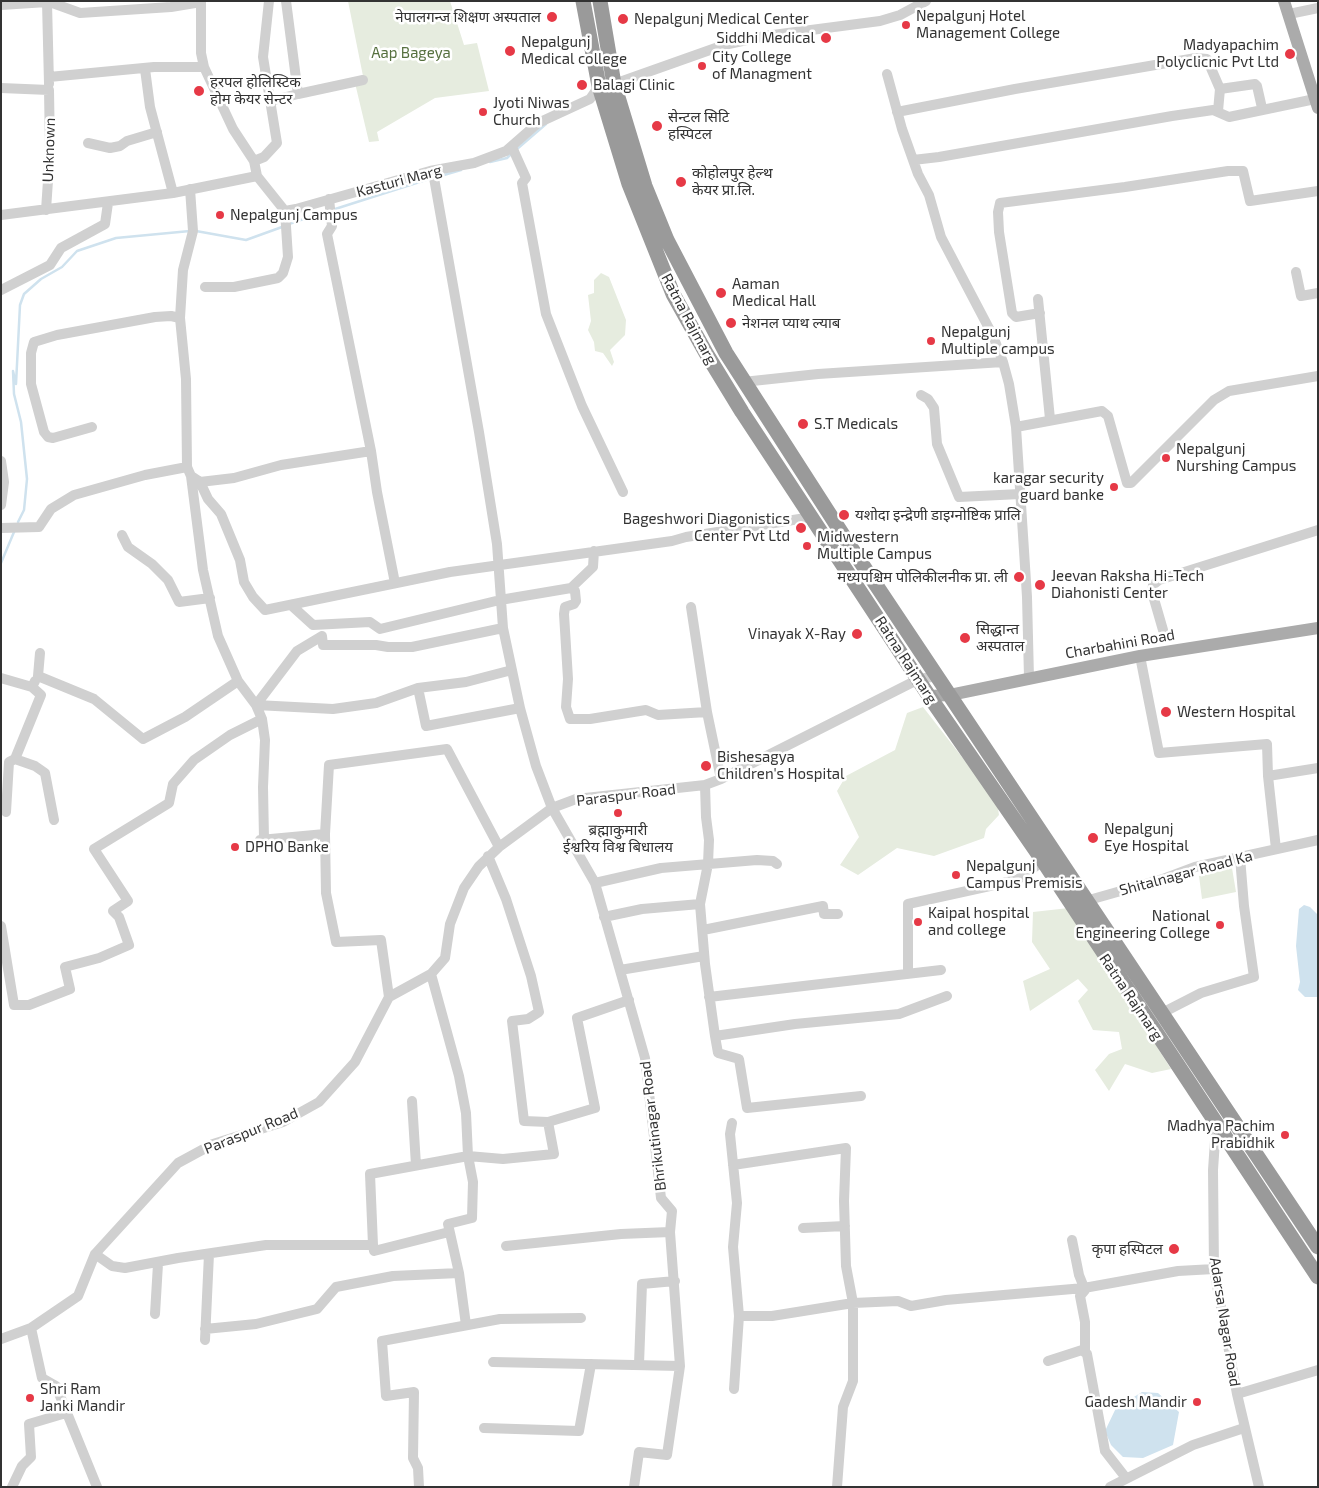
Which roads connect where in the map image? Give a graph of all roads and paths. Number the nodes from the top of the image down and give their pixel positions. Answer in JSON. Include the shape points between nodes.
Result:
{"nodes":[{"id":1,"x":202,"y":1,"type":"edge"},
{"id":2,"x":269,"y":1,"type":"edge"},
{"id":3,"x":286,"y":1,"type":"edge"},
{"id":4,"x":583,"y":1,"type":"edge"},
{"id":5,"x":600,"y":1,"type":"edge"},
{"id":6,"x":926,"y":1,"type":"edge"},
{"id":7,"x":1284,"y":1,"type":"edge"},
{"id":8,"x":48,"y":2,"type":"edge"},
{"id":9,"x":1,"y":5,"type":"edge"},
{"id":10,"x":115,"y":6,"type":"edge"},
{"id":11,"x":1318,"y":8,"type":"edge"},
{"id":12,"x":1289,"y":14,"type":"junction"},
{"id":13,"x":204,"y":67,"type":"junction"},
{"id":14,"x":145,"y":69,"type":"junction"},
{"id":15,"x":886,"y":74,"type":"dead end"},
{"id":16,"x":49,"y":78,"type":"junction"},
{"id":17,"x":363,"y":80,"type":"dead end"},
{"id":18,"x":606,"y":85,"type":"junction"},
{"id":19,"x":1,"y":88,"type":"edge"},
{"id":20,"x":1220,"y":89,"type":"junction"},
{"id":21,"x":49,"y":90,"type":"junction"},
{"id":22,"x":298,"y":94,"type":"junction"},
{"id":23,"x":270,"y":101,"type":"junction"},
{"id":24,"x":1316,"y":104,"type":"edge"},
{"id":25,"x":1262,"y":108,"type":"junction"},
{"id":26,"x":1218,"y":111,"type":"junction"},
{"id":27,"x":897,"y":112,"type":"junction"},
{"id":28,"x":157,"y":132,"type":"junction"},
{"id":29,"x":88,"y":144,"type":"dead end"},
{"id":30,"x":512,"y":147,"type":"junction"},
{"id":31,"x":913,"y":160,"type":"junction"},
{"id":32,"x":254,"y":161,"type":"junction"},
{"id":33,"x":430,"y":171,"type":"junction"},
{"id":34,"x":257,"y":176,"type":"junction"},
{"id":35,"x":190,"y":189,"type":"junction"},
{"id":36,"x":1318,"y":191,"type":"edge"},
{"id":37,"x":173,"y":194,"type":"junction"},
{"id":38,"x":329,"y":199,"type":"junction"},
{"id":39,"x":108,"y":203,"type":"junction"},
{"id":40,"x":46,"y":210,"type":"junction"},
{"id":41,"x":285,"y":211,"type":"junction"},
{"id":42,"x":1,"y":215,"type":"edge"},
{"id":43,"x":1296,"y":272,"type":"dead end"},
{"id":44,"x":205,"y":287,"type":"dead end"},
{"id":45,"x":1,"y":290,"type":"edge"},
{"id":46,"x":1318,"y":294,"type":"edge"},
{"id":47,"x":1038,"y":300,"type":"dead end"},
{"id":48,"x":1040,"y":313,"type":"junction"},
{"id":49,"x":180,"y":318,"type":"junction"},
{"id":50,"x":1003,"y":362,"type":"junction"},
{"id":51,"x":1318,"y":376,"type":"edge"},
{"id":52,"x":743,"y":382,"type":"junction"},
{"id":53,"x":921,"y":394,"type":"dead end"},
{"id":54,"x":1050,"y":419,"type":"junction"},
{"id":55,"x":92,"y":426,"type":"dead end"},
{"id":56,"x":1016,"y":427,"type":"junction"},
{"id":57,"x":371,"y":452,"type":"junction"},
{"id":58,"x":1,"y":461,"type":"edge"},
{"id":59,"x":193,"y":475,"type":"junction"},
{"id":60,"x":623,"y":492,"type":"dead end"},
{"id":61,"x":1020,"y":494,"type":"junction"},
{"id":62,"x":1,"y":506,"type":"edge"},
{"id":63,"x":812,"y":517,"type":"junction"},
{"id":64,"x":1,"y":528,"type":"edge"},
{"id":65,"x":1318,"y":530,"type":"edge"},
{"id":66,"x":122,"y":535,"type":"dead end"},
{"id":67,"x":594,"y":551,"type":"junction"},
{"id":68,"x":498,"y":566,"type":"junction"},
{"id":69,"x":395,"y":583,"type":"junction"},
{"id":70,"x":571,"y":588,"type":"junction"},
{"id":71,"x":210,"y":598,"type":"junction"},
{"id":72,"x":500,"y":600,"type":"junction"},
{"id":73,"x":291,"y":605,"type":"junction"},
{"id":74,"x":691,"y":607,"type":"dead end"},
{"id":75,"x":503,"y":628,"type":"junction"},
{"id":76,"x":1318,"y":628,"type":"edge"},
{"id":77,"x":1162,"y":630,"type":"dead end"},
{"id":78,"x":40,"y":654,"type":"dead end"},
{"id":79,"x":1140,"y":656,"type":"junction"},
{"id":80,"x":512,"y":670,"type":"junction"},
{"id":81,"x":38,"y":676,"type":"junction"},
{"id":82,"x":938,"y":676,"type":"junction"},
{"id":83,"x":1,"y":678,"type":"edge"},
{"id":84,"x":1029,"y":678,"type":"junction"},
{"id":85,"x":918,"y":680,"type":"junction"},
{"id":86,"x":238,"y":681,"type":"junction"},
{"id":87,"x":32,"y":687,"type":"junction"},
{"id":88,"x":418,"y":688,"type":"junction"},
{"id":89,"x":950,"y":695,"type":"junction"},
{"id":90,"x":929,"y":696,"type":"junction"},
{"id":91,"x":256,"y":705,"type":"junction"},
{"id":92,"x":520,"y":708,"type":"junction"},
{"id":93,"x":706,"y":712,"type":"junction"},
{"id":94,"x":262,"y":719,"type":"junction"},
{"id":95,"x":15,"y":759,"type":"junction"},
{"id":96,"x":1318,"y":768,"type":"edge"},
{"id":97,"x":1268,"y":776,"type":"junction"},
{"id":98,"x":721,"y":779,"type":"junction"},
{"id":99,"x":705,"y":785,"type":"junction"},
{"id":100,"x":552,"y":808,"type":"junction"},
{"id":101,"x":6,"y":812,"type":"dead end"},
{"id":102,"x":54,"y":820,"type":"dead end"},
{"id":103,"x":325,"y":834,"type":"junction"},
{"id":104,"x":1318,"y":840,"type":"edge"},
{"id":105,"x":498,"y":846,"type":"junction"},
{"id":106,"x":1276,"y":849,"type":"junction"},
{"id":107,"x":488,"y":856,"type":"junction"},
{"id":108,"x":1240,"y":857,"type":"junction"},
{"id":109,"x":1042,"y":861,"type":"junction"},
{"id":110,"x":708,"y":864,"type":"junction"},
{"id":111,"x":777,"y":864,"type":"dead end"},
{"id":112,"x":595,"y":883,"type":"junction"},
{"id":113,"x":1085,"y":900,"type":"junction"},
{"id":114,"x":700,"y":904,"type":"junction"},
{"id":115,"x":1071,"y":907,"type":"junction"},
{"id":116,"x":838,"y":914,"type":"dead end"},
{"id":117,"x":604,"y":917,"type":"junction"},
{"id":118,"x":1,"y":926,"type":"edge"},
{"id":119,"x":703,"y":930,"type":"junction"},
{"id":120,"x":704,"y":956,"type":"junction"},
{"id":121,"x":620,"y":970,"type":"junction"},
{"id":122,"x":941,"y":970,"type":"dead end"},
{"id":123,"x":431,"y":974,"type":"junction"},
{"id":124,"x":908,"y":974,"type":"junction"},
{"id":125,"x":947,"y":996,"type":"dead end"},
{"id":126,"x":389,"y":997,"type":"junction"},
{"id":127,"x":709,"y":997,"type":"junction"},
{"id":128,"x":628,"y":1000,"type":"junction"},
{"id":129,"x":1162,"y":1013,"type":"junction"},
{"id":130,"x":715,"y":1036,"type":"junction"},
{"id":131,"x":861,"y":1096,"type":"dead end"},
{"id":132,"x":412,"y":1101,"type":"dead end"},
{"id":133,"x":548,"y":1122,"type":"junction"},
{"id":134,"x":732,"y":1123,"type":"dead end"},
{"id":135,"x":1216,"y":1126,"type":"junction"},
{"id":136,"x":468,"y":1156,"type":"junction"},
{"id":137,"x":416,"y":1165,"type":"junction"},
{"id":138,"x":733,"y":1165,"type":"junction"},
{"id":139,"x":845,"y":1226,"type":"junction"},
{"id":140,"x":804,"y":1228,"type":"dead end"},
{"id":141,"x":450,"y":1232,"type":"junction"},
{"id":142,"x":670,"y":1232,"type":"junction"},
{"id":143,"x":1072,"y":1240,"type":"dead end"},
{"id":144,"x":373,"y":1245,"type":"junction"},
{"id":145,"x":506,"y":1246,"type":"dead end"},
{"id":146,"x":1318,"y":1247,"type":"edge"},
{"id":147,"x":95,"y":1254,"type":"junction"},
{"id":148,"x":209,"y":1254,"type":"junction"},
{"id":149,"x":158,"y":1264,"type":"junction"},
{"id":150,"x":1214,"y":1269,"type":"junction"},
{"id":151,"x":459,"y":1273,"type":"junction"},
{"id":152,"x":1318,"y":1277,"type":"edge"},
{"id":153,"x":675,"y":1281,"type":"junction"},
{"id":154,"x":1084,"y":1288,"type":"junction"},
{"id":155,"x":853,"y":1303,"type":"junction"},
{"id":156,"x":154,"y":1314,"type":"dead end"},
{"id":157,"x":739,"y":1316,"type":"junction"},
{"id":158,"x":581,"y":1318,"type":"dead end"},
{"id":159,"x":466,"y":1325,"type":"junction"},
{"id":160,"x":31,"y":1328,"type":"junction"},
{"id":161,"x":205,"y":1328,"type":"junction"},
{"id":162,"x":1,"y":1339,"type":"edge"},
{"id":163,"x":205,"y":1340,"type":"dead end"},
{"id":164,"x":1085,"y":1352,"type":"junction"},
{"id":165,"x":1048,"y":1361,"type":"dead end"},
{"id":166,"x":493,"y":1362,"type":"dead end"},
{"id":167,"x":591,"y":1364,"type":"junction"},
{"id":168,"x":639,"y":1364,"type":"junction"},
{"id":169,"x":680,"y":1366,"type":"junction"},
{"id":170,"x":1318,"y":1370,"type":"edge"},
{"id":171,"x":734,"y":1389,"type":"dead end"},
{"id":172,"x":1237,"y":1394,"type":"junction"},
{"id":173,"x":66,"y":1412,"type":"junction"},
{"id":174,"x":484,"y":1428,"type":"dead end"},
{"id":175,"x":1244,"y":1428,"type":"junction"},
{"id":176,"x":1126,"y":1478,"type":"junction"},
{"id":177,"x":12,"y":1487,"type":"edge"},
{"id":178,"x":97,"y":1487,"type":"edge"},
{"id":179,"x":419,"y":1487,"type":"edge"},
{"id":180,"x":634,"y":1487,"type":"edge"},
{"id":181,"x":836,"y":1487,"type":"edge"},
{"id":182,"x":1110,"y":1487,"type":"edge"},
{"id":183,"x":1259,"y":1487,"type":"edge"}],
"edges":[{"from":1,"to":10,"type":"street","via":[[171,7]]},
{"from":1,"to":13,"type":"street","via":[[201,53]]},
{"from":2,"to":23,"type":"street","via":[[263,56]]},
{"from":3,"to":22,"type":"street"},
{"from":4,"to":18,"type":"highway","name":"Ratna Rajmarg"},
{"from":5,"to":18,"type":"highway","name":"Ratna Rajmarg"},
{"from":6,"to":18,"type":"street","via":[[880,21],[765,36],[724,45]]},
{"from":7,"to":12,"type":"main road"},
{"from":8,"to":9,"type":"street"},
{"from":8,"to":10,"type":"street","via":[[80,13]]},
{"from":8,"to":16,"type":"street","name":"Unknown"},
{"from":11,"to":12,"type":"street"},
{"from":12,"to":24,"type":"main road"},
{"from":13,"to":14,"type":"street"},
{"from":13,"to":32,"type":"street","via":[[233,129]]},
{"from":14,"to":16,"type":"street"},
{"from":14,"to":28,"type":"street"},
{"from":15,"to":27,"type":"street"},
{"from":16,"to":21,"type":"street","name":"Unknown"},
{"from":17,"to":22,"type":"street"},
{"from":18,"to":30,"type":"street","name":"Kasturi Marg","via":[[590,99],[538,123]]},
{"from":18,"to":52,"type":"highway","name":"Ratna Rajmarg","via":[[668,240]]},
{"from":18,"to":63,"type":"highway","name":"Ratna Rajmarg","via":[[628,184],[673,294],[742,412]]},
{"from":19,"to":21,"type":"street"},
{"from":20,"to":25,"type":"street","via":[[1255,84]]},
{"from":20,"to":26,"type":"street"},
{"from":20,"to":27,"type":"street","via":[[1207,59],[1196,58]]},
{"from":21,"to":40,"type":"street","name":"Unknown","via":[[50,151]]},
{"from":22,"to":23,"type":"street"},
{"from":23,"to":32,"type":"street","via":[[276,143],[264,158]]},
{"from":24,"to":25,"type":"street"},
{"from":25,"to":26,"type":"street","via":[[1229,117]]},
{"from":26,"to":31,"type":"street"},
{"from":27,"to":31,"type":"street"},
{"from":28,"to":29,"type":"street","via":[[110,148]]},
{"from":28,"to":37,"type":"street"},
{"from":30,"to":33,"type":"street","name":"Kasturi Marg","via":[[474,163]]},
{"from":30,"to":60,"type":"street","via":[[526,178],[522,183],[546,314],[582,406]]},
{"from":31,"to":50,"type":"street","via":[[929,194],[942,236]]},
{"from":32,"to":34,"type":"street"},
{"from":33,"to":38,"type":"street","name":"Kasturi Marg"},
{"from":33,"to":68,"type":"street","name":"Bhrikutinagar Road","via":[[479,432]]},
{"from":34,"to":35,"type":"street"},
{"from":34,"to":41,"type":"street"},
{"from":35,"to":37,"type":"street"},
{"from":35,"to":49,"type":"street","via":[[193,231],[183,270]]},
{"from":36,"to":48,"type":"street","via":[[1250,201],[1243,171],[1228,170],[1000,203],[999,232],[1012,313],[1016,317]]},
{"from":37,"to":39,"type":"street"},
{"from":38,"to":41,"type":"street","name":"Kasturi Marg"},
{"from":38,"to":57,"type":"street","via":[[332,226],[328,234]]},
{"from":39,"to":40,"type":"street"},
{"from":39,"to":45,"type":"street","via":[[105,224],[61,248],[50,265]]},
{"from":40,"to":42,"type":"street"},
{"from":41,"to":44,"type":"street","via":[[288,257],[278,278],[234,287]]},
{"from":43,"to":46,"type":"street","via":[[1300,296]]},
{"from":47,"to":48,"type":"street"},
{"from":48,"to":54,"type":"street"},
{"from":49,"to":55,"type":"street","via":[[155,317],[57,334],[34,342],[31,384],[44,432],[53,438]]},
{"from":49,"to":59,"type":"street"},
{"from":50,"to":52,"type":"street"},
{"from":50,"to":56,"type":"street"},
{"from":51,"to":54,"type":"street","via":[[1229,391],[1214,400],[1127,483],[1108,416],[1102,411]]},
{"from":52,"to":82,"type":"highway","name":"Ratna Rajmarg"},
{"from":53,"to":61,"type":"street","via":[[934,408],[937,444],[960,497]]},
{"from":54,"to":56,"type":"street"},
{"from":56,"to":61,"type":"street"},
{"from":57,"to":59,"type":"street","via":[[281,465],[234,478]]},
{"from":57,"to":69,"type":"street"},
{"from":58,"to":62,"type":"street","via":[[4,482]]},
{"from":59,"to":64,"type":"street","via":[[145,475],[74,495],[51,509],[39,527]]},
{"from":59,"to":71,"type":"street"},
{"from":59,"to":73,"type":"street","via":[[229,529],[244,582],[253,597],[265,610]]},
{"from":61,"to":84,"type":"street"},
{"from":63,"to":67,"type":"street"},
{"from":63,"to":85,"type":"highway","name":"Ratna Rajmarg"},
{"from":65,"to":77,"type":"street","via":[[1159,580],[1153,585],[1152,592]]},
{"from":66,"to":71,"type":"street","via":[[128,547],[168,580],[179,602]]},
{"from":67,"to":68,"type":"street"},
{"from":67,"to":70,"type":"street","via":[[593,567]]},
{"from":68,"to":69,"type":"street"},
{"from":68,"to":72,"type":"street","name":"Bhrikutinagar Road"},
{"from":69,"to":73,"type":"street"},
{"from":70,"to":72,"type":"street"},
{"from":70,"to":93,"type":"street","via":[[575,591],[576,601],[565,607],[564,614],[568,679],[566,707],[570,719],[646,710],[658,715]]},
{"from":71,"to":86,"type":"street","via":[[218,636]]},
{"from":72,"to":73,"type":"street","via":[[380,629],[370,622],[313,625]]},
{"from":72,"to":75,"type":"street","name":"Bhrikutinagar Road"},
{"from":74,"to":93,"type":"street"},
{"from":75,"to":80,"type":"street","name":"Bhrikutinagar Road"},
{"from":75,"to":91,"type":"street","via":[[412,647],[323,645],[322,636],[297,650]]},
{"from":76,"to":79,"type":"main road","name":"Charbahini Road"},
{"from":78,"to":81,"type":"street"},
{"from":79,"to":84,"type":"main road","name":"Charbahini Road"},
{"from":79,"to":97,"type":"street","via":[[1159,753],[1267,744]]},
{"from":80,"to":88,"type":"street","via":[[466,682]]},
{"from":80,"to":92,"type":"street","name":"Bhrikutinagar Road"},
{"from":81,"to":86,"type":"street","via":[[94,699],[143,739],[185,717]]},
{"from":81,"to":87,"type":"street"},
{"from":82,"to":85,"type":"street","name":"Paraspur Road"},
{"from":82,"to":89,"type":"highway","name":"Ratna Rajmarg"},
{"from":83,"to":87,"type":"street"},
{"from":84,"to":89,"type":"main road","name":"Charbahini Road"},
{"from":85,"to":90,"type":"highway","name":"Ratna Rajmarg"},
{"from":85,"to":98,"type":"street","name":"Paraspur Road"},
{"from":86,"to":91,"type":"street"},
{"from":87,"to":95,"type":"street","via":[[42,695]]},
{"from":88,"to":91,"type":"street","via":[[376,703],[333,709]]},
{"from":88,"to":92,"type":"street","via":[[426,726]]},
{"from":89,"to":90,"type":"main road","name":"Charbahini Road"},
{"from":89,"to":113,"type":"highway","name":"Ratna Rajmarg"},
{"from":90,"to":109,"type":"highway","name":"Ratna Rajmarg"},
{"from":91,"to":94,"type":"street"},
{"from":92,"to":100,"type":"street","name":"Bhrikutinagar Road"},
{"from":93,"to":98,"type":"street"},
{"from":94,"to":103,"type":"street","via":[[265,740],[262,840]]},
{"from":94,"to":118,"type":"street","via":[[230,734],[194,760],[173,784],[169,802],[94,849],[128,901],[113,910],[119,916],[129,944],[99,958],[65,967],[70,989],[29,1005],[14,1005]]},
{"from":95,"to":101,"type":"street","via":[[9,762]]},
{"from":95,"to":102,"type":"street","via":[[46,773]]},
{"from":96,"to":97,"type":"street"},
{"from":97,"to":106,"type":"street"},
{"from":98,"to":99,"type":"street","name":"Paraspur Road"},
{"from":99,"to":100,"type":"street","name":"Paraspur Road","via":[[576,800]]},
{"from":99,"to":110,"type":"street"},
{"from":100,"to":105,"type":"street","name":"Paraspur Road"},
{"from":100,"to":112,"type":"street","name":"Bhrikutinagar Road"},
{"from":103,"to":105,"type":"street","via":[[329,765],[447,748]]},
{"from":103,"to":126,"type":"street","via":[[326,893],[336,942],[380,940]]},
{"from":104,"to":106,"type":"street","name":"Shitalnagar Road Ka"},
{"from":105,"to":107,"type":"street","name":"Paraspur Road"},
{"from":106,"to":108,"type":"street","name":"Shitalnagar Road Ka"},
{"from":107,"to":123,"type":"street","name":"Paraspur Road","via":[[464,888],[450,924],[445,958]]},
{"from":107,"to":133,"type":"street","via":[[506,898],[539,1012],[528,1019],[512,1020],[524,1121]]},
{"from":108,"to":113,"type":"street","name":"Shitalnagar Road Ka"},
{"from":108,"to":129,"type":"street","via":[[1254,976],[1201,993]]},
{"from":109,"to":115,"type":"highway","name":"Ratna Rajmarg"},
{"from":109,"to":124,"type":"street","via":[[1017,880],[908,904]]},
{"from":110,"to":111,"type":"street","via":[[756,860]]},
{"from":110,"to":112,"type":"street","via":[[662,868]]},
{"from":110,"to":114,"type":"street"},
{"from":112,"to":117,"type":"street","name":"Bhrikutinagar Road"},
{"from":113,"to":115,"type":"street","name":"Shitalnagar Road Ka"},
{"from":113,"to":129,"type":"highway","name":"Ratna Rajmarg"},
{"from":114,"to":117,"type":"street","via":[[642,909]]},
{"from":114,"to":119,"type":"street"},
{"from":115,"to":135,"type":"highway","name":"Ratna Rajmarg"},
{"from":116,"to":119,"type":"street","via":[[824,914],[823,906]]},
{"from":117,"to":121,"type":"street","name":"Bhrikutinagar Road"},
{"from":119,"to":120,"type":"street"},
{"from":120,"to":121,"type":"street"},
{"from":120,"to":127,"type":"street"},
{"from":121,"to":128,"type":"street","name":"Bhrikutinagar Road"},
{"from":122,"to":124,"type":"street"},
{"from":123,"to":126,"type":"street","name":"Paraspur Road"},
{"from":123,"to":136,"type":"street","via":[[460,1076]]},
{"from":124,"to":127,"type":"street"},
{"from":125,"to":130,"type":"street","via":[[899,1014]]},
{"from":126,"to":147,"type":"street","name":"Paraspur Road","via":[[355,1062],[319,1102],[282,1122],[213,1144],[178,1162]]},
{"from":127,"to":130,"type":"street"},
{"from":128,"to":133,"type":"street","via":[[577,1018],[595,1108]]},
{"from":128,"to":142,"type":"street","name":"Bhrikutinagar Road","via":[[645,1058],[661,1198],[672,1211]]},
{"from":129,"to":146,"type":"highway","name":"Ratna Rajmarg"},
{"from":130,"to":131,"type":"street","via":[[718,1054],[738,1059],[747,1108]]},
{"from":132,"to":137,"type":"street"},
{"from":133,"to":136,"type":"street","via":[[554,1154],[503,1159]]},
{"from":134,"to":138,"type":"street"},
{"from":135,"to":150,"type":"street","name":"Adarsa Nagar Road"},
{"from":135,"to":152,"type":"highway","name":"Ratna Rajmarg"},
{"from":136,"to":137,"type":"street"},
{"from":136,"to":141,"type":"street","via":[[473,1182],[472,1218],[448,1224]]},
{"from":137,"to":144,"type":"street","via":[[370,1174]]},
{"from":138,"to":139,"type":"street","via":[[846,1148]]},
{"from":138,"to":157,"type":"street","via":[[736,1203],[733,1247]]},
{"from":139,"to":140,"type":"street"},
{"from":139,"to":155,"type":"street","via":[[846,1266]]},
{"from":141,"to":144,"type":"street","via":[[374,1251]]},
{"from":141,"to":151,"type":"street"},
{"from":142,"to":145,"type":"street"},
{"from":142,"to":153,"type":"street","name":"Bhrikutinagar Road"},
{"from":143,"to":154,"type":"street"},
{"from":144,"to":148,"type":"street","via":[[266,1245]]},
{"from":147,"to":149,"type":"street","via":[[112,1266],[125,1268]]},
{"from":147,"to":160,"type":"street","name":"Paraspur Road","via":[[78,1296]]},
{"from":148,"to":149,"type":"street"},
{"from":148,"to":161,"type":"street"},
{"from":149,"to":156,"type":"street"},
{"from":150,"to":154,"type":"street","via":[[1178,1271]]},
{"from":150,"to":172,"type":"street","name":"Adarsa Nagar Road"},
{"from":151,"to":159,"type":"street"},
{"from":151,"to":161,"type":"street","via":[[393,1276],[336,1287],[317,1309],[256,1324]]},
{"from":153,"to":168,"type":"street","via":[[642,1284]]},
{"from":153,"to":169,"type":"street","name":"Bhrikutinagar Road"},
{"from":154,"to":155,"type":"street","via":[[911,1306],[898,1301]]},
{"from":154,"to":164,"type":"street","via":[[1080,1296],[1085,1322]]},
{"from":155,"to":157,"type":"street","via":[[772,1316]]},
{"from":155,"to":181,"type":"street","via":[[853,1381],[843,1407]]},
{"from":157,"to":171,"type":"street"},
{"from":158,"to":159,"type":"street","via":[[500,1319]]},
{"from":159,"to":179,"type":"street","via":[[382,1342],[386,1396],[414,1392],[413,1458],[418,1468]]},
{"from":160,"to":162,"type":"street","name":"Paraspur Road"},
{"from":160,"to":173,"type":"street","via":[[42,1378],[56,1386]]},
{"from":161,"to":163,"type":"street"},
{"from":164,"to":165,"type":"street","via":[[1082,1350]]},
{"from":164,"to":176,"type":"street","via":[[1105,1451]]},
{"from":166,"to":167,"type":"street"},
{"from":167,"to":168,"type":"street"},
{"from":167,"to":174,"type":"street","via":[[580,1430]]},
{"from":168,"to":169,"type":"street"},
{"from":169,"to":180,"type":"street","name":"Bhrikutinagar Road","via":[[667,1455],[639,1452]]},
{"from":170,"to":172,"type":"street"},
{"from":172,"to":175,"type":"street","name":"Adarsa Nagar Road"},
{"from":173,"to":177,"type":"street","via":[[29,1424],[31,1457],[22,1466]]},
{"from":173,"to":178,"type":"street"},
{"from":175,"to":176,"type":"street","via":[[1193,1445]]},
{"from":175,"to":183,"type":"street","name":"Adarsa Nagar Road"},
{"from":176,"to":182,"type":"street"}]}
